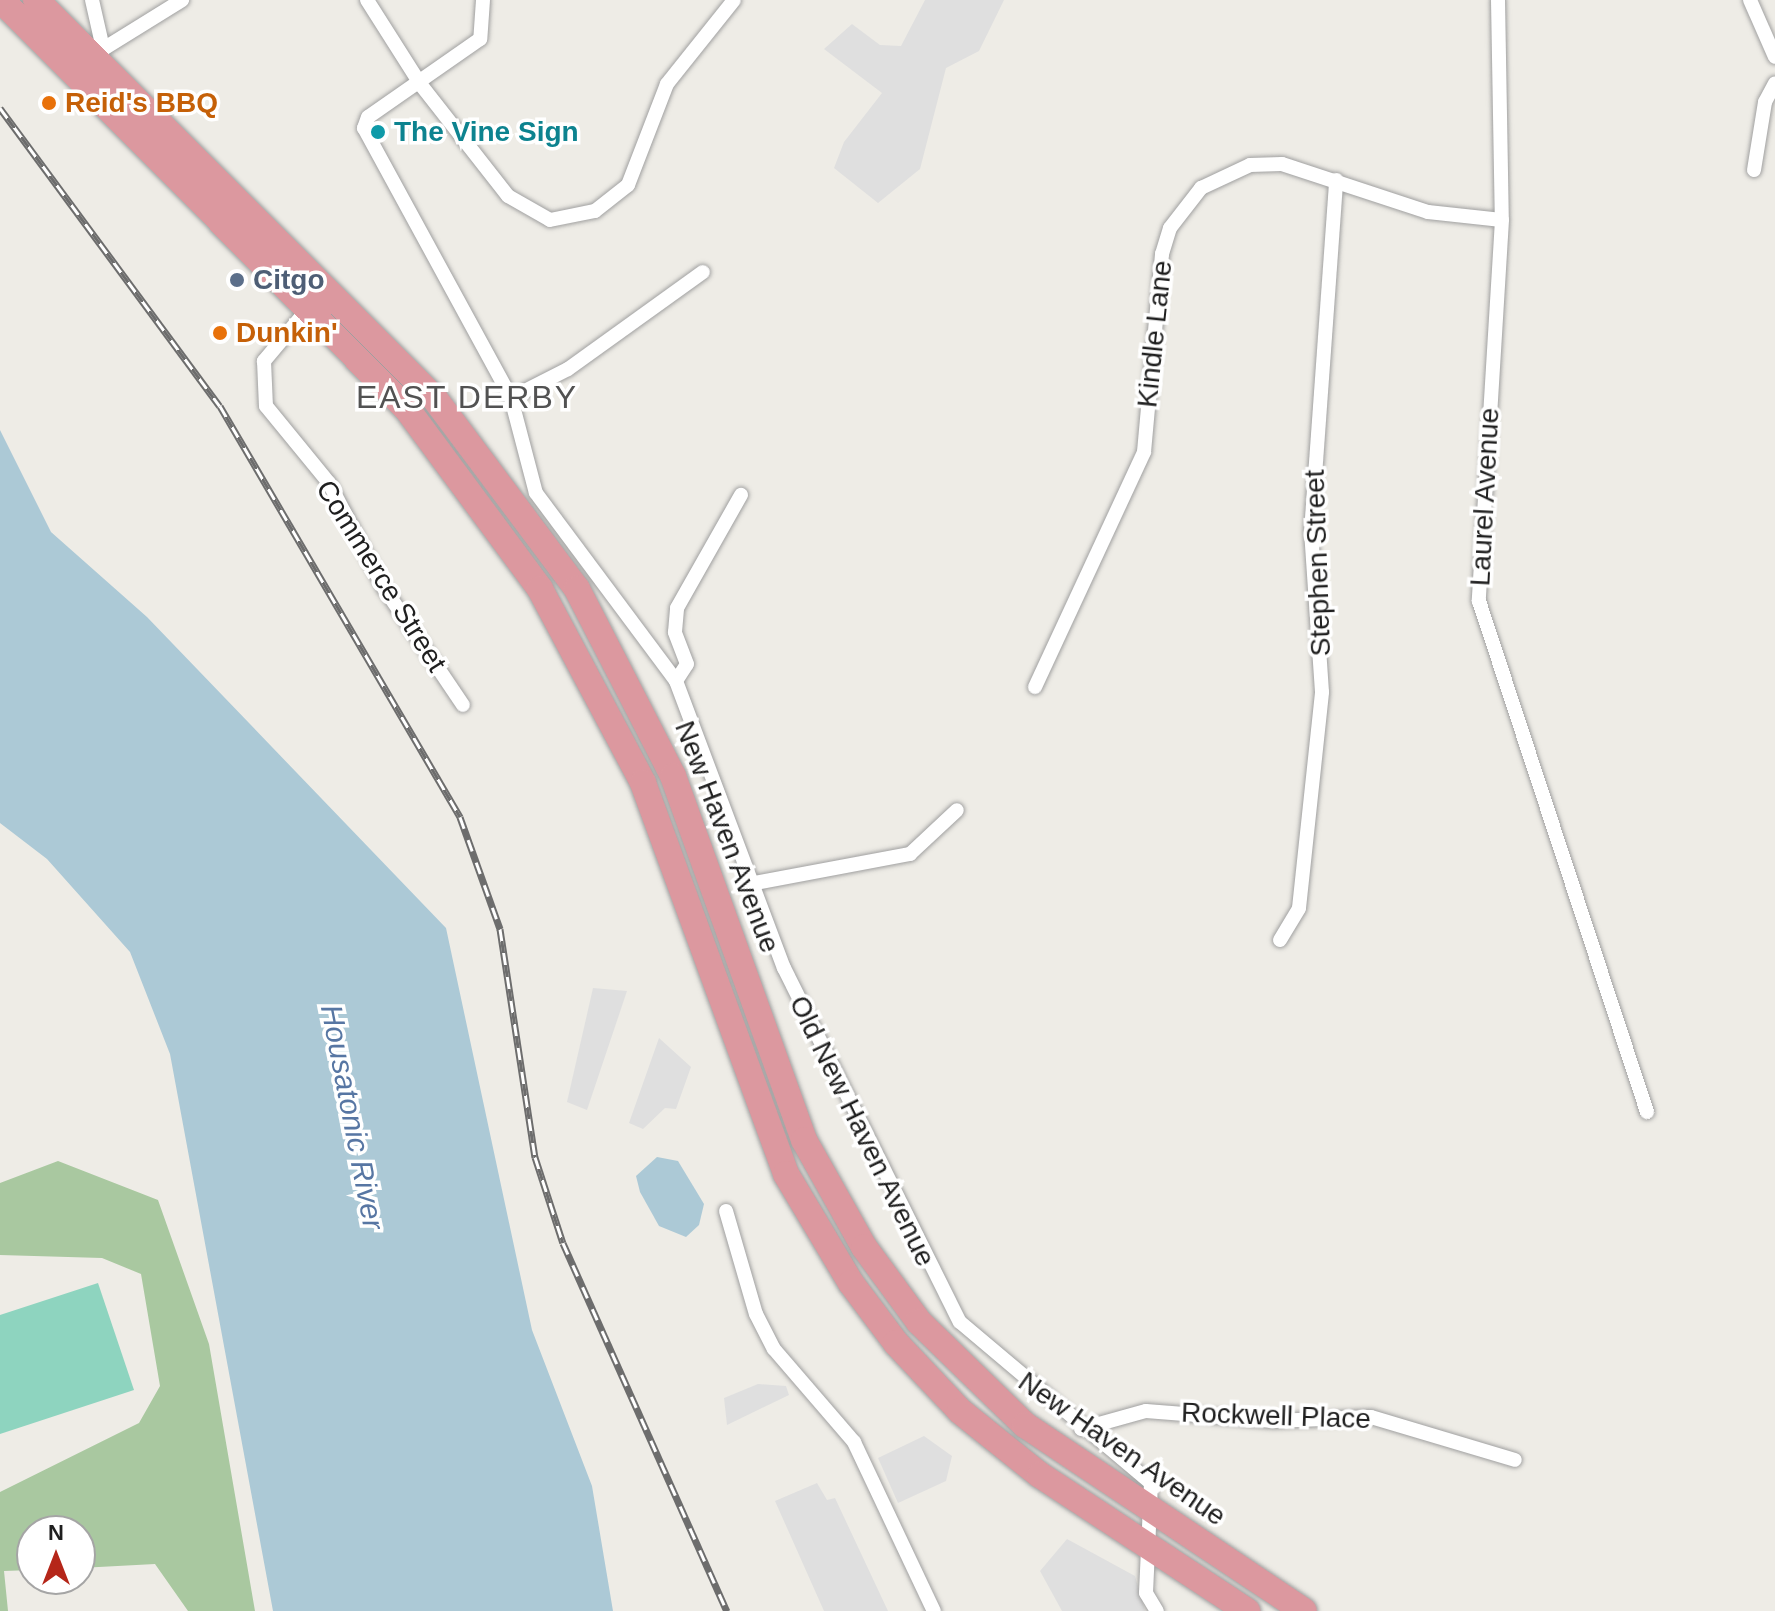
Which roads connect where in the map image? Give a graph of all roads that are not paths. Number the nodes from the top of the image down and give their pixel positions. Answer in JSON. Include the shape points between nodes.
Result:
{"nodes":[{"id":1,"x":1,"y":0,"type":"edge"},
{"id":2,"x":36,"y":0,"type":"edge"},
{"id":3,"x":92,"y":0,"type":"edge"},
{"id":4,"x":182,"y":0,"type":"edge"},
{"id":5,"x":367,"y":0,"type":"edge"},
{"id":6,"x":483,"y":0,"type":"edge"},
{"id":7,"x":734,"y":0,"type":"edge"},
{"id":8,"x":1498,"y":0,"type":"edge"},
{"id":9,"x":1750,"y":0,"type":"edge"},
{"id":10,"x":90,"y":56,"type":"junction"},
{"id":11,"x":1775,"y":57,"type":"edge"},
{"id":12,"x":1775,"y":83,"type":"edge"},
{"id":13,"x":421,"y":85,"type":"junction"},
{"id":14,"x":1754,"y":170,"type":"dead end"},
{"id":15,"x":1336,"y":180,"type":"junction"},
{"id":16,"x":1502,"y":220,"type":"junction"},
{"id":17,"x":703,"y":272,"type":"dead end"},
{"id":18,"x":318,"y":298,"type":"junction"},
{"id":19,"x":511,"y":398,"type":"junction"},
{"id":20,"x":741,"y":495,"type":"dead end"},
{"id":21,"x":528,"y":499,"type":"junction"},
{"id":22,"x":495,"y":523,"type":"junction"},
{"id":23,"x":676,"y":681,"type":"junction"},
{"id":24,"x":1035,"y":687,"type":"dead end"},
{"id":25,"x":463,"y":705,"type":"dead end"},
{"id":26,"x":957,"y":810,"type":"dead end"},
{"id":27,"x":755,"y":883,"type":"junction"},
{"id":28,"x":1280,"y":940,"type":"dead end"},
{"id":29,"x":774,"y":1058,"type":"junction"},
{"id":30,"x":745,"y":1066,"type":"junction"},
{"id":31,"x":1647,"y":1112,"type":"dead end"},
{"id":32,"x":726,"y":1211,"type":"dead end"},
{"id":33,"x":1081,"y":1429,"type":"junction"},
{"id":34,"x":1515,"y":1460,"type":"dead end"},
{"id":35,"x":1154,"y":1514,"type":"junction"},
{"id":36,"x":1151,"y":1546,"type":"junction"},
{"id":37,"x":934,"y":1611,"type":"edge"},
{"id":38,"x":1157,"y":1611,"type":"edge"},
{"id":39,"x":1247,"y":1611,"type":"edge"},
{"id":40,"x":1304,"y":1611,"type":"edge"}],
"edges":[{"from":1,"to":10,"type":"highway"},
{"from":2,"to":10,"type":"highway"},
{"from":3,"to":10,"type":"street"},
{"from":4,"to":10,"type":"street"},
{"from":5,"to":13,"type":"street"},
{"from":6,"to":13,"type":"street","via":[[480,39]]},
{"from":7,"to":13,"type":"street","via":[[667,84],[628,185],[609,204],[578,217],[541,218],[517,206]]},
{"from":8,"to":16,"type":"street","name":"Laurel Avenue"},
{"from":9,"to":11,"type":"street"},
{"from":10,"to":18,"type":"highway","name":"New Haven Avenue"},
{"from":12,"to":14,"type":"street","via":[[1765,102]]},
{"from":13,"to":19,"type":"street","via":[[368,117],[365,134]]},
{"from":15,"to":16,"type":"street","name":"Kindle Lane","via":[[1428,212]]},
{"from":15,"to":24,"type":"street","name":"Kindle Lane","via":[[1282,164],[1250,165],[1201,188],[1170,228],[1144,452]]},
{"from":15,"to":28,"type":"street","name":"Stephen Street","via":[[1311,532],[1322,692],[1299,908]]},
{"from":16,"to":31,"type":"street","name":"Laurel Avenue","via":[[1479,601]]},
{"from":17,"to":19,"type":"street","via":[[568,369]]},
{"from":18,"to":21,"type":"highway","name":"New Haven Avenue","via":[[435,399]]},
{"from":18,"to":22,"type":"highway","name":"New Haven Avenue"},
{"from":18,"to":25,"type":"street","name":"Commerce Street","via":[[264,361],[266,406],[329,483],[384,588]]},
{"from":19,"to":21,"type":"street"},
{"from":20,"to":23,"type":"street","via":[[677,608],[675,632],[687,664]]},
{"from":21,"to":22,"type":"street"},
{"from":21,"to":23,"type":"street","name":"Old New Haven Avenue"},
{"from":21,"to":29,"type":"highway","name":"New Haven Avenue","via":[[645,711]]},
{"from":22,"to":30,"type":"highway","name":"New Haven Avenue","via":[[577,651],[643,783]]},
{"from":23,"to":27,"type":"street","name":"Old New Haven Avenue"},
{"from":26,"to":27,"type":"street","via":[[910,854]]},
{"from":27,"to":33,"type":"street","name":"Old New Haven Avenue","via":[[784,968],[938,1288],[991,1356]]},
{"from":29,"to":30,"type":"highway"},
{"from":29,"to":35,"type":"highway","name":"New Haven Avenue","via":[[826,1185],[919,1322],[1025,1425]]},
{"from":30,"to":36,"type":"highway","name":"New Haven Avenue","via":[[819,1234],[896,1343],[960,1411],[1040,1475]]},
{"from":32,"to":37,"type":"street","via":[[762,1325],[854,1442]]},
{"from":33,"to":34,"type":"street","name":"Rockwell Place","via":[[1146,1411],[1274,1421],[1371,1417]]},
{"from":33,"to":35,"type":"street","name":"Old New Haven Avenue","via":[[1151,1483]]},
{"from":35,"to":36,"type":"street","name":"Old New Haven Avenue"},
{"from":35,"to":40,"type":"highway","name":"New Haven Avenue"},
{"from":36,"to":38,"type":"street","name":"Old New Haven Avenue","via":[[1146,1593]]},
{"from":36,"to":39,"type":"highway","name":"New Haven Avenue"}]}
